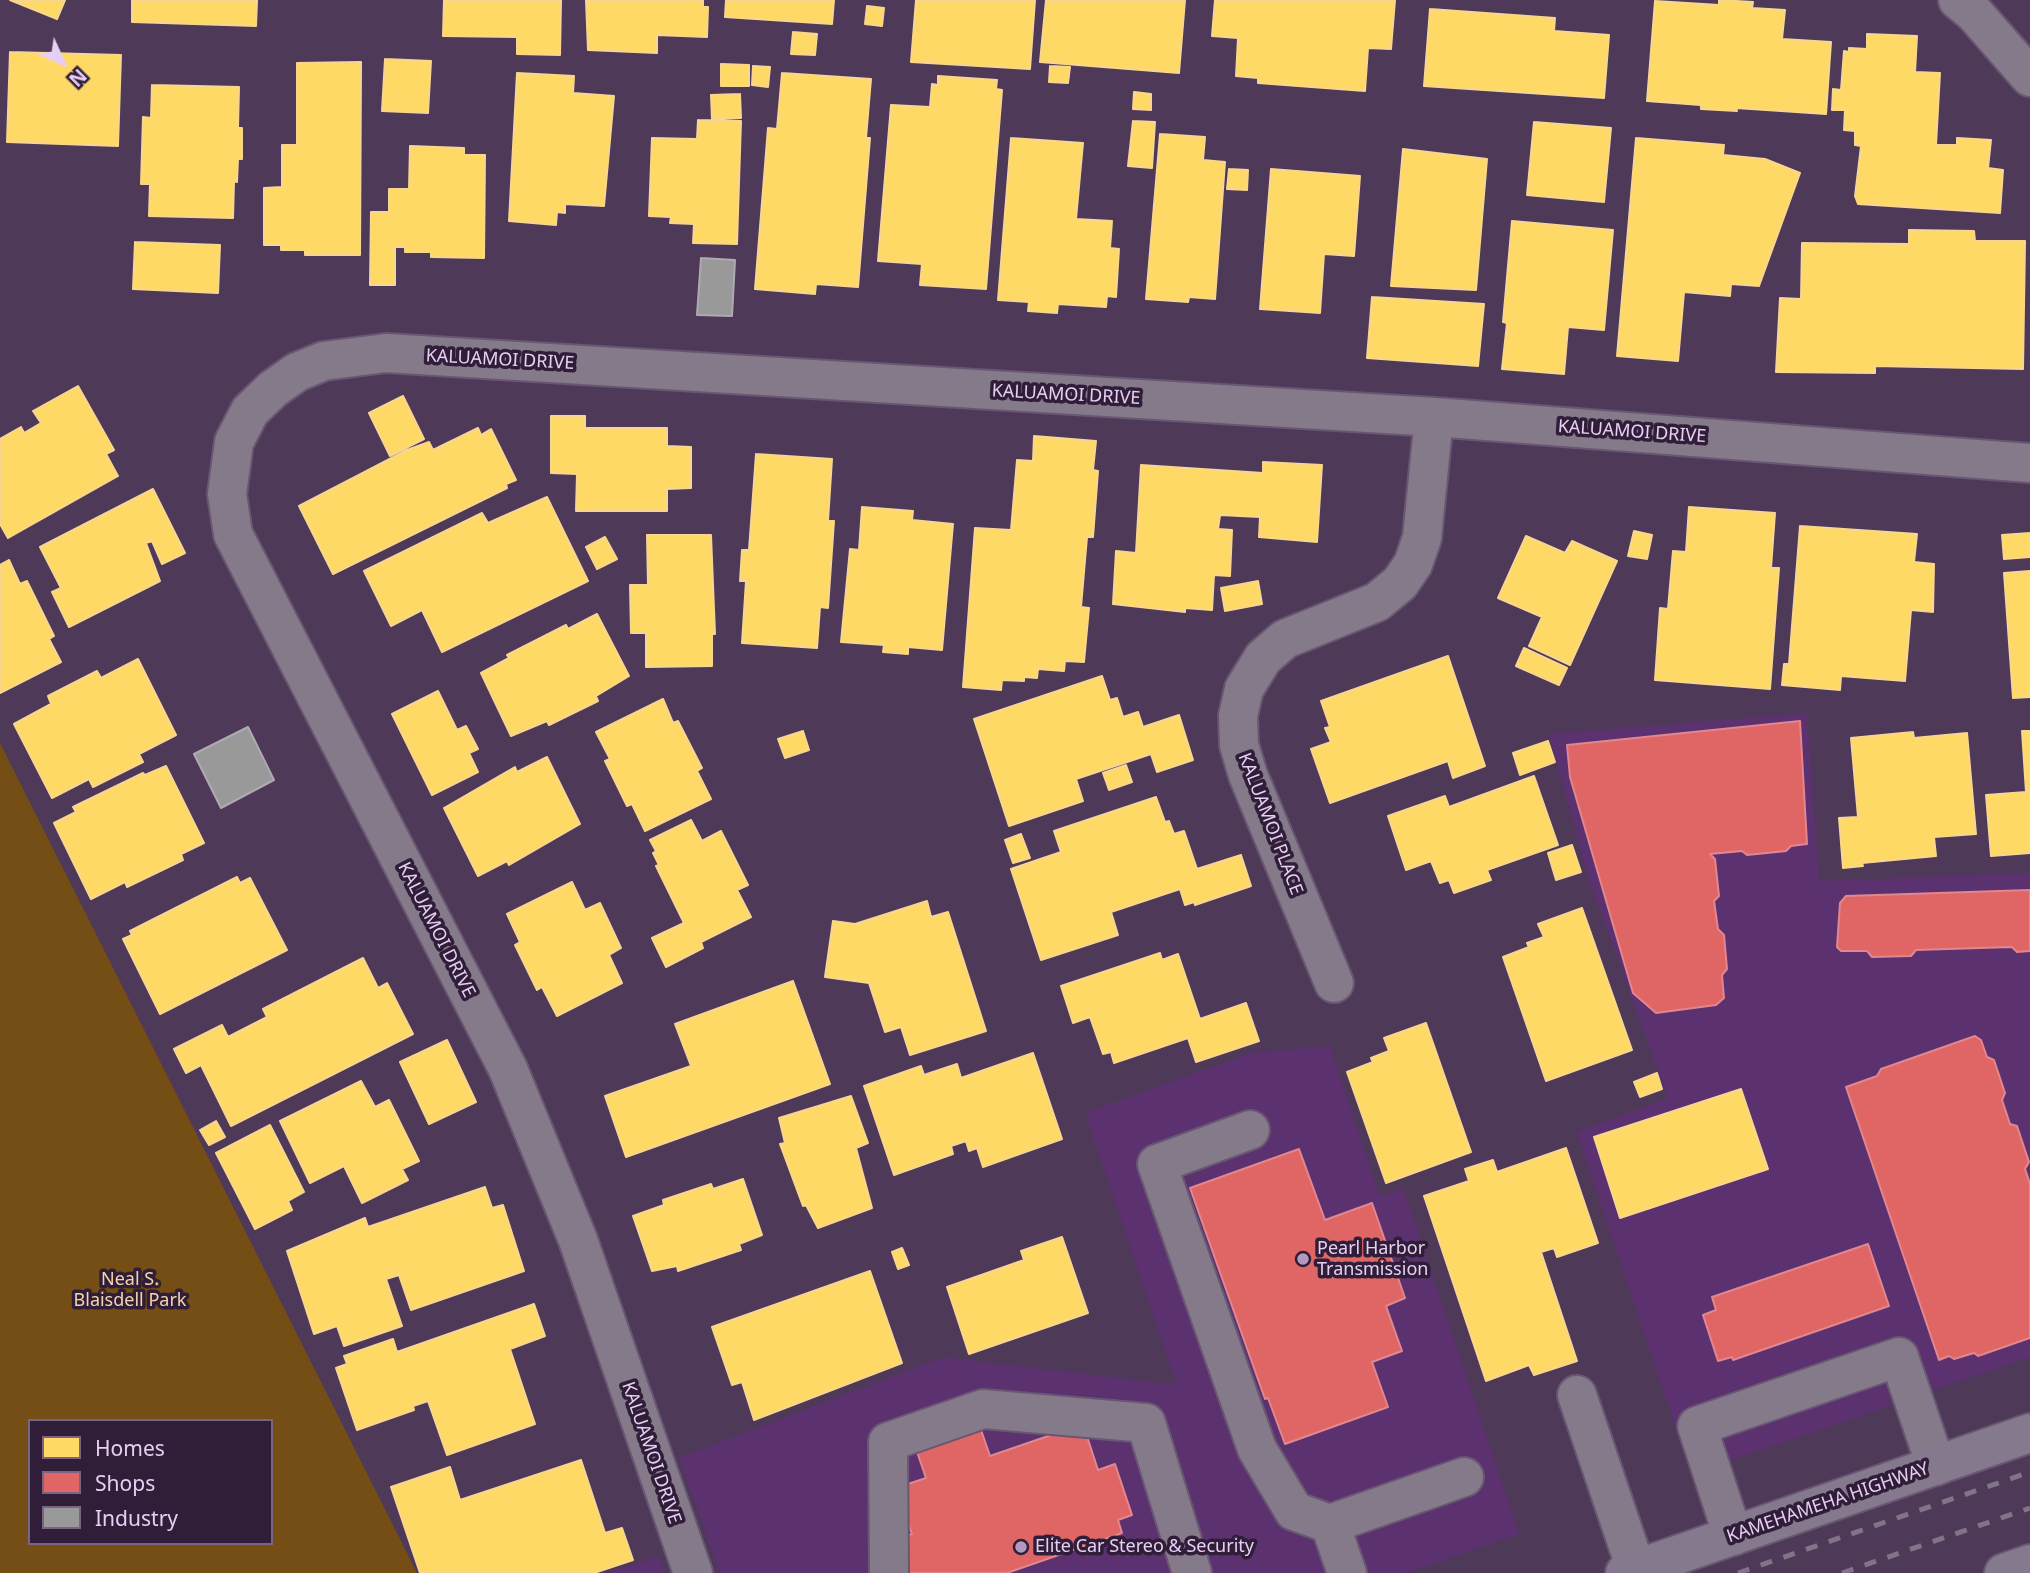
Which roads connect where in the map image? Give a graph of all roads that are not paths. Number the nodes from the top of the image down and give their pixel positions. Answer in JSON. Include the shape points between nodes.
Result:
{"nodes":[{"id":1,"x":1958,"y":0,"type":"edge"},
{"id":2,"x":2030,"y":78,"type":"edge"},
{"id":3,"x":1434,"y":417,"type":"junction"},
{"id":4,"x":2030,"y":463,"type":"edge"},
{"id":5,"x":1334,"y":983,"type":"dead end"},
{"id":6,"x":1250,"y":1130,"type":"dead end"},
{"id":7,"x":1577,"y":1395,"type":"dead end"},
{"id":8,"x":2030,"y":1433,"type":"edge"},
{"id":9,"x":1936,"y":1466,"type":"junction"},
{"id":10,"x":1464,"y":1477,"type":"dead end"},
{"id":11,"x":1330,"y":1524,"type":"junction"},
{"id":12,"x":1733,"y":1536,"type":"junction"},
{"id":13,"x":2030,"y":1564,"type":"edge"},
{"id":14,"x":1630,"y":1571,"type":"edge"},
{"id":15,"x":692,"y":1573,"type":"edge"},
{"id":16,"x":889,"y":1573,"type":"edge"},
{"id":17,"x":1192,"y":1573,"type":"edge"},
{"id":18,"x":1347,"y":1573,"type":"edge"},
{"id":19,"x":2004,"y":1573,"type":"edge"}],
"edges":[{"from":1,"to":2,"type":"street"},
{"from":3,"to":4,"type":"street","name":"KALUAMOI DRIVE"},
{"from":3,"to":5,"type":"street","name":"KALUAMOI PLACE","via":[[1422,538],[1413,564],[1400,583],[1377,602],[1285,639],[1263,658],[1244,689],[1238,716],[1239,745],[1248,775]]},
{"from":3,"to":15,"type":"street","name":"KALUAMOI DRIVE","via":[[386,353],[324,361],[298,372],[250,411],[234,442],[228,470],[233,534],[508,1069],[578,1240]]},
{"from":6,"to":11,"type":"street","via":[[1157,1164],[1257,1449],[1294,1511]]},
{"from":7,"to":14,"type":"street"},
{"from":8,"to":9,"type":"main road","name":"KAMEHAMEHA HIGHWAY"},
{"from":9,"to":12,"type":"main road","name":"KAMEHAMEHA HIGHWAY"},
{"from":9,"to":12,"type":"street","via":[[1899,1357],[1697,1426]]},
{"from":10,"to":11,"type":"street"},
{"from":11,"to":18,"type":"street"},
{"from":12,"to":14,"type":"main road","name":"KAMEHAMEHA HIGHWAY"},
{"from":13,"to":19,"type":"main road"},
{"from":16,"to":17,"type":"street","via":[[888,1443],[983,1409],[1146,1423]]}]}
